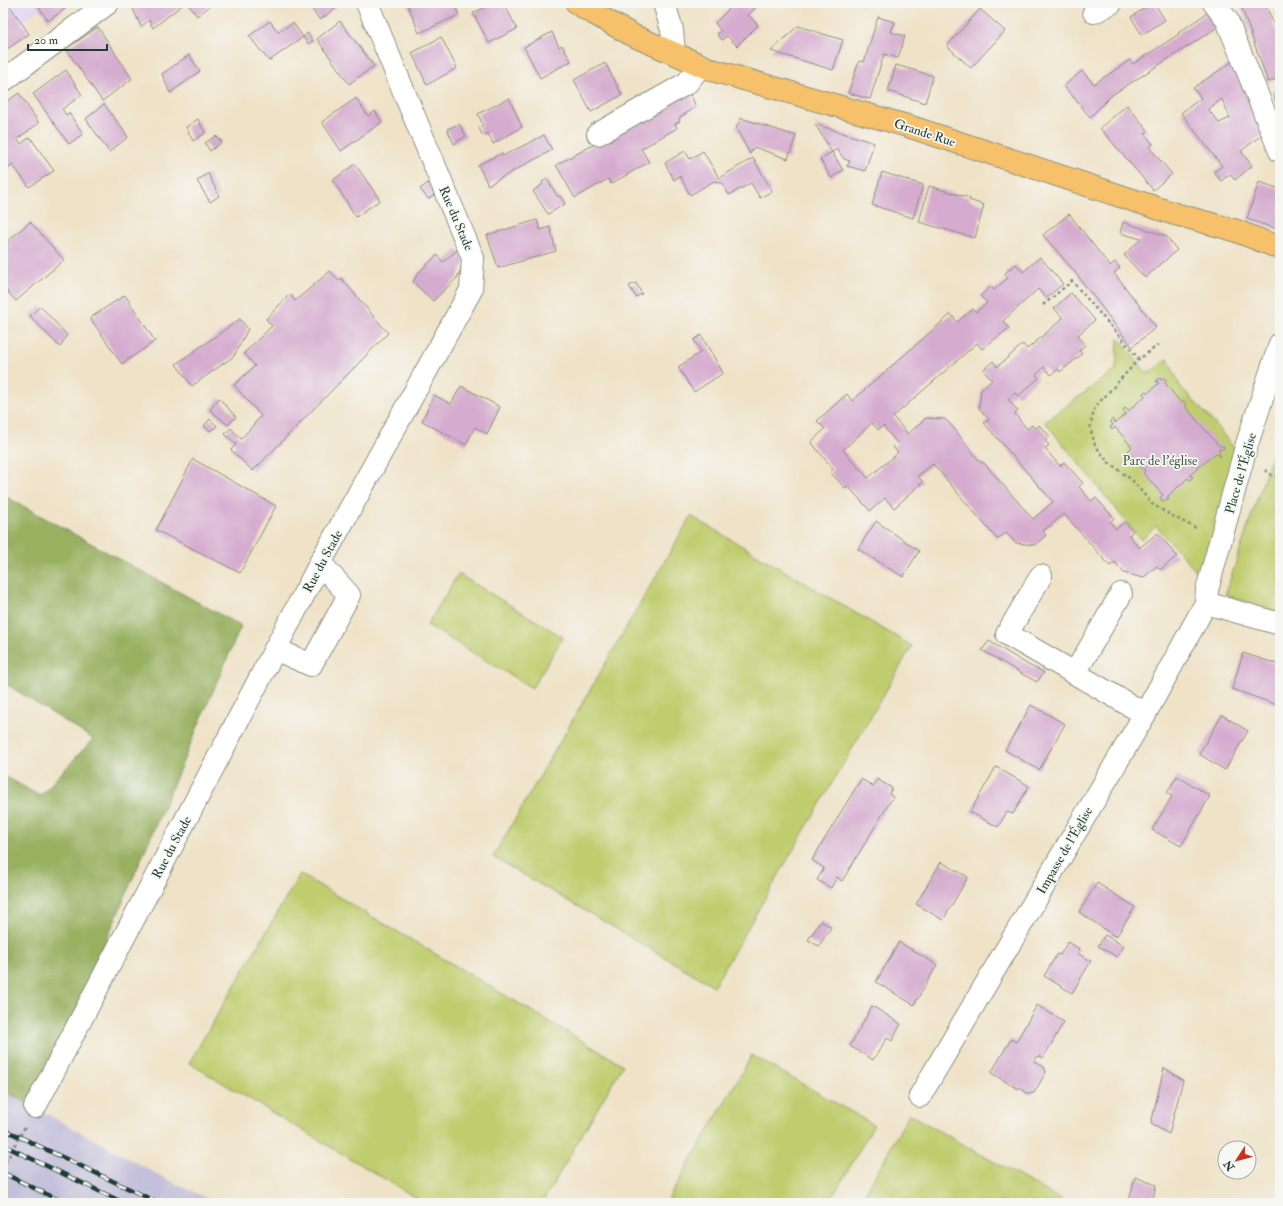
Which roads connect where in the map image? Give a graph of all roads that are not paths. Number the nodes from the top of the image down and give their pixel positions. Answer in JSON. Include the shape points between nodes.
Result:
{"nodes":[{"id":1,"x":108,"y":3,"type":"edge"},
{"id":2,"x":367,"y":3,"type":"edge"},
{"id":3,"x":577,"y":3,"type":"edge"},
{"id":4,"x":664,"y":3,"type":"edge"},
{"id":5,"x":1214,"y":3,"type":"edge"},
{"id":6,"x":674,"y":53,"type":"junction"},
{"id":7,"x":701,"y":65,"type":"junction"},
{"id":8,"x":3,"y":81,"type":"edge"},
{"id":9,"x":598,"y":134,"type":"dead end"},
{"id":10,"x":1280,"y":151,"type":"edge"},
{"id":11,"x":1280,"y":248,"type":"edge"},
{"id":12,"x":1280,"y":344,"type":"edge"},
{"id":13,"x":320,"y":563,"type":"junction"},
{"id":14,"x":1041,"y":576,"type":"dead end"},
{"id":15,"x":1121,"y":594,"type":"dead end"},
{"id":16,"x":1206,"y":603,"type":"junction"},
{"id":17,"x":1280,"y":624,"type":"edge"},
{"id":18,"x":275,"y":649,"type":"junction"},
{"id":19,"x":1075,"y":673,"type":"junction"},
{"id":20,"x":1145,"y":714,"type":"junction"},
{"id":21,"x":920,"y":1096,"type":"dead end"},
{"id":22,"x":35,"y":1108,"type":"road end"}],
"edges":[{"from":1,"to":8,"type":"street"},
{"from":2,"to":13,"type":"street","name":"Rue du Stade","via":[[473,258],[471,290]]},
{"from":3,"to":6,"type":"main road","name":"Grande Rue","via":[[632,35]]},
{"from":4,"to":6,"type":"street","via":[[672,30]]},
{"from":5,"to":10,"type":"street","via":[[1227,20]]},
{"from":6,"to":7,"type":"main road","name":"Grande Rue"},
{"from":7,"to":9,"type":"street","via":[[687,83]]},
{"from":7,"to":11,"type":"main road","name":"Grande Rue","via":[[911,127],[1175,214],[1234,230]]},
{"from":12,"to":16,"type":"street","name":"Place de l'Église","via":[[1246,447],[1207,590]]},
{"from":13,"to":18,"type":"street","name":"Rue du Stade"},
{"from":13,"to":18,"type":"street","via":[[348,595],[311,665]]},
{"from":14,"to":19,"type":"street","via":[[1007,634]]},
{"from":15,"to":19,"type":"street"},
{"from":16,"to":17,"type":"street"},
{"from":16,"to":20,"type":"street","name":"Impasse de l'Église"},
{"from":18,"to":22,"type":"street","name":"Rue du Stade"},
{"from":19,"to":20,"type":"street"},
{"from":20,"to":21,"type":"street","name":"Impasse de l'Église"}]}
